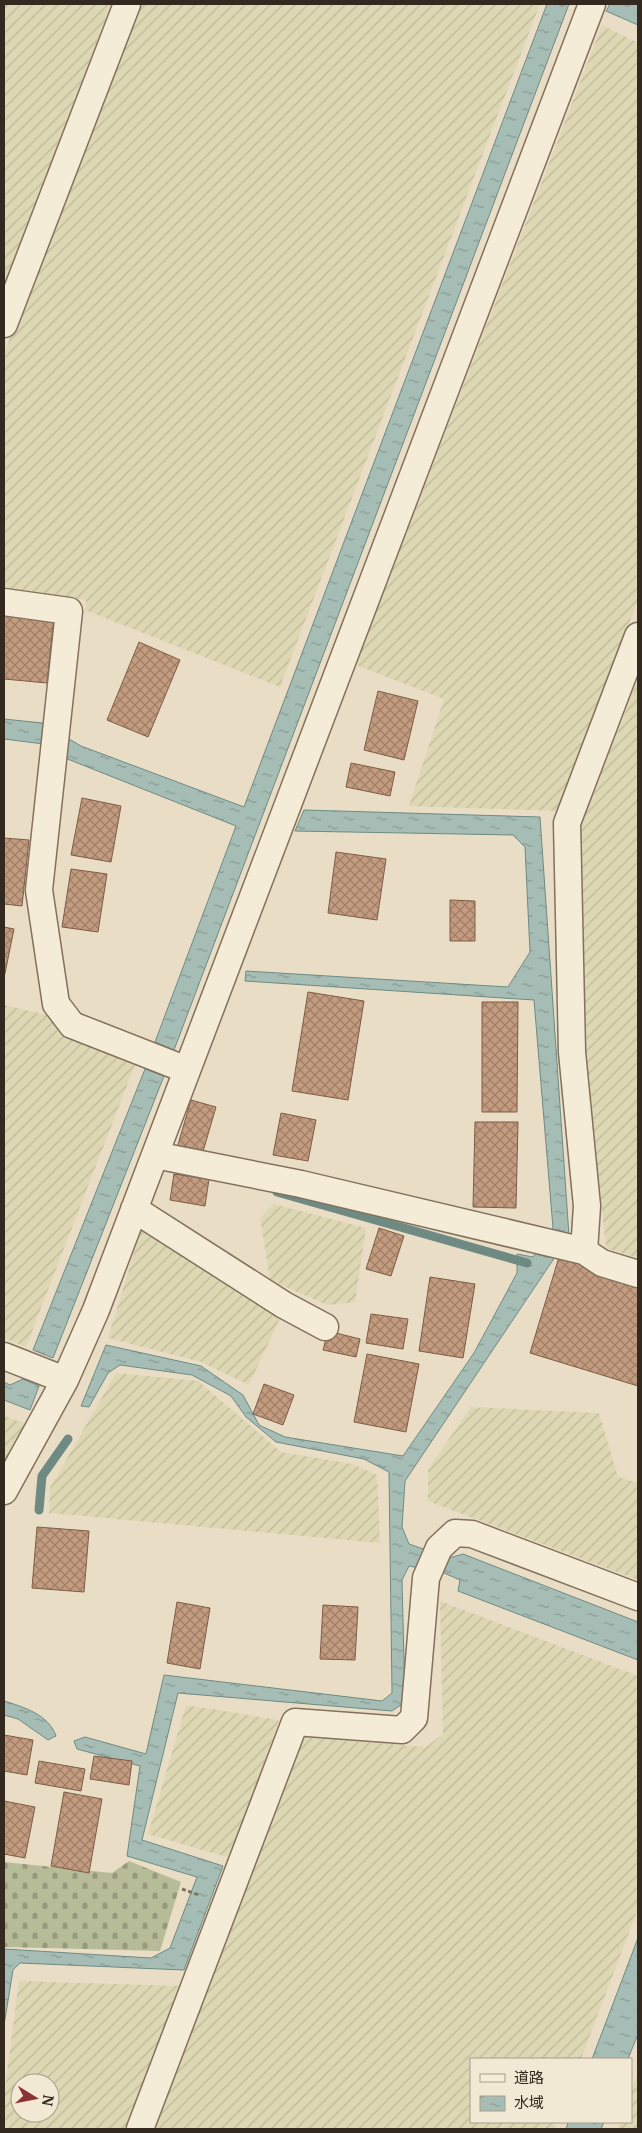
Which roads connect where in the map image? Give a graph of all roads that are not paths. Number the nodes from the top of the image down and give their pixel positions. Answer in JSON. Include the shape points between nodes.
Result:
{"nodes":[{"id":1,"x":127,"y":4,"type":"edge"},
{"id":2,"x":592,"y":4,"type":"edge"},
{"id":3,"x":4,"y":324,"type":"edge"},
{"id":4,"x":4,"y":602,"type":"edge"},
{"id":5,"x":638,"y":636,"type":"edge"},
{"id":6,"x":187,"y":1070,"type":"junction"},
{"id":7,"x":155,"y":1155,"type":"junction"},
{"id":8,"x":134,"y":1209,"type":"junction"},
{"id":9,"x":584,"y":1251,"type":"junction"},
{"id":10,"x":638,"y":1274,"type":"edge"},
{"id":11,"x":325,"y":1327,"type":"dead end"},
{"id":12,"x":4,"y":1356,"type":"edge"},
{"id":13,"x":65,"y":1380,"type":"junction"},
{"id":14,"x":4,"y":1490,"type":"edge"},
{"id":15,"x":638,"y":1597,"type":"edge"},
{"id":16,"x":140,"y":2129,"type":"edge"}],
"edges":[{"from":1,"to":3,"type":"street"},
{"from":2,"to":6,"type":"street"},
{"from":4,"to":6,"type":"street","via":[[69,611],[39,890],[56,1004],[72,1025]]},
{"from":5,"to":9,"type":"street","via":[[567,822],[572,1052],[587,1206]]},
{"from":6,"to":7,"type":"street"},
{"from":7,"to":8,"type":"street"},
{"from":7,"to":9,"type":"street","via":[[301,1184]]},
{"from":8,"to":11,"type":"street"},
{"from":8,"to":13,"type":"street","via":[[96,1310]]},
{"from":9,"to":10,"type":"street","via":[[602,1263]]},
{"from":12,"to":13,"type":"street"},
{"from":13,"to":14,"type":"street"},
{"from":15,"to":16,"type":"street","via":[[472,1534],[455,1534],[439,1548],[426,1578],[414,1718],[402,1730],[295,1722]]}]}
